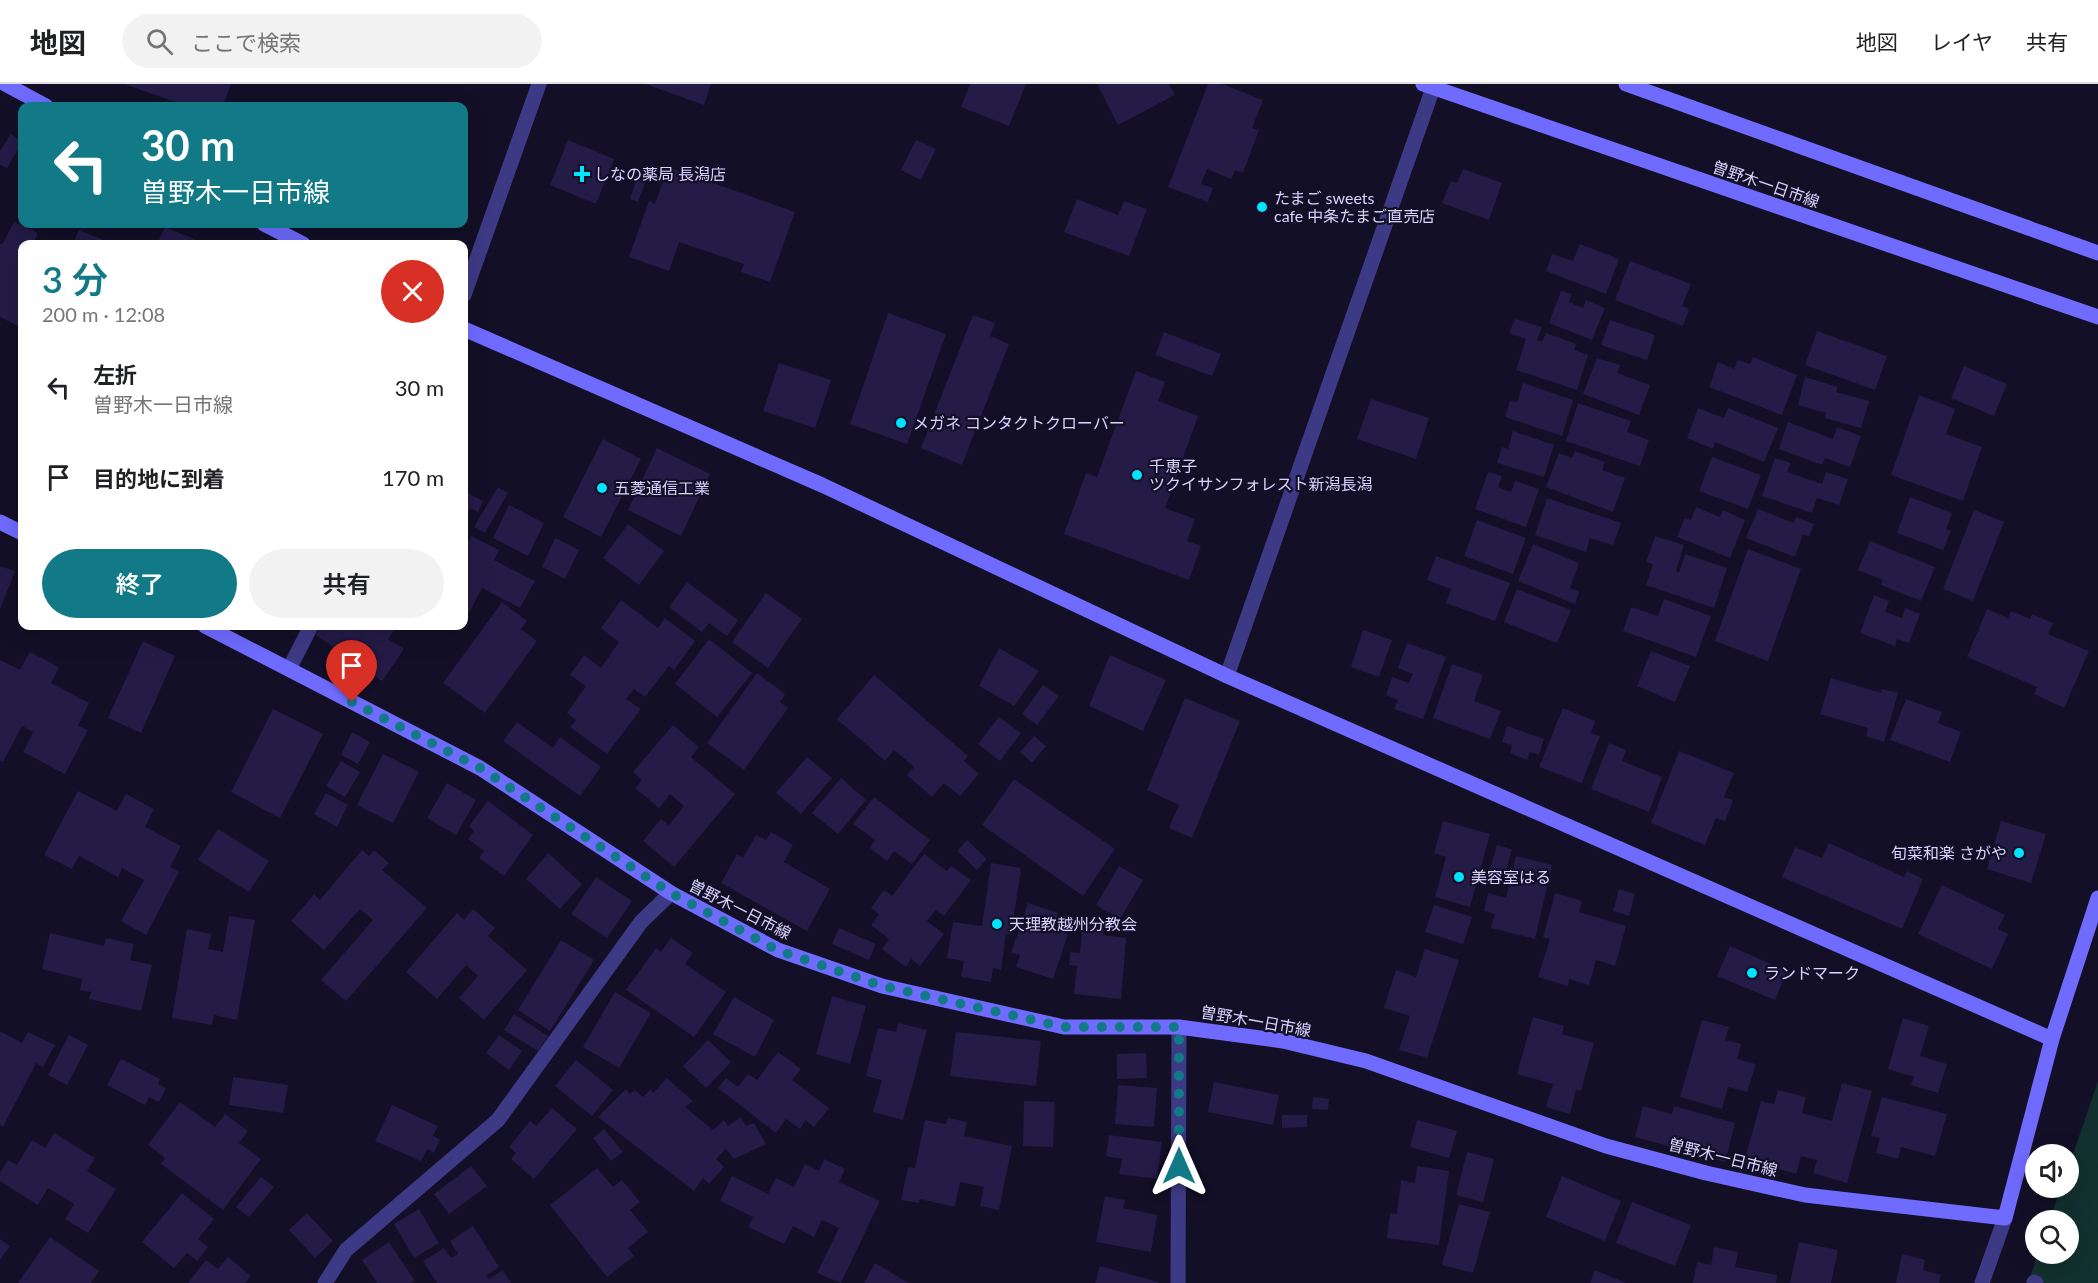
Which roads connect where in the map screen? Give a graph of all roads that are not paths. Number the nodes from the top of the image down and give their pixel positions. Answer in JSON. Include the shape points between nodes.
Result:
{"nodes":[{"id":1,"x":5,"y":84,"type":"edge"},
{"id":2,"x":539,"y":84,"type":"edge"},
{"id":3,"x":1626,"y":84,"type":"edge"},
{"id":4,"x":1428,"y":86,"type":"edge"},
{"id":5,"x":39,"y":102,"type":"edge"},
{"id":6,"x":272,"y":228,"type":"edge"},
{"id":7,"x":295,"y":240,"type":"edge"},
{"id":8,"x":2098,"y":253,"type":"edge"},
{"id":9,"x":468,"y":285,"type":"edge"},
{"id":10,"x":2098,"y":317,"type":"edge"},
{"id":11,"x":468,"y":331,"type":"edge"},
{"id":12,"x":0,"y":522,"type":"edge"},
{"id":13,"x":18,"y":531,"type":"edge"},
{"id":14,"x":213,"y":630,"type":"edge"},
{"id":15,"x":308,"y":630,"type":"edge"},
{"id":16,"x":289,"y":669,"type":"junction"},
{"id":17,"x":1227,"y":676,"type":"junction"},
{"id":18,"x":671,"y":893,"type":"junction"},
{"id":19,"x":2098,"y":898,"type":"edge"},
{"id":20,"x":1179,"y":1027,"type":"junction"},
{"id":21,"x":2052,"y":1039,"type":"junction"},
{"id":22,"x":2005,"y":1218,"type":"junction"},
{"id":23,"x":325,"y":1283,"type":"edge"},
{"id":24,"x":1178,"y":1283,"type":"edge"},
{"id":25,"x":1982,"y":1283,"type":"edge"}],
"edges":[{"from":1,"to":5,"type":"main road"},
{"from":2,"to":9,"type":"street"},
{"from":3,"to":8,"type":"main road"},
{"from":4,"to":10,"type":"main road","name":"曽野木一日市線"},
{"from":4,"to":17,"type":"street"},
{"from":6,"to":7,"type":"main road"},
{"from":11,"to":17,"type":"main road","via":[[822,485]]},
{"from":12,"to":13,"type":"main road"},
{"from":14,"to":16,"type":"main road","name":"曽野木一日市線"},
{"from":15,"to":16,"type":"street"},
{"from":16,"to":18,"type":"main road","name":"曽野木一日市線","via":[[480,768]]},
{"from":17,"to":21,"type":"main road"},
{"from":18,"to":20,"type":"main road","name":"曽野木一日市線","via":[[777,950],[882,986],[1064,1027]]},
{"from":18,"to":23,"type":"street","via":[[641,922],[498,1120],[346,1250]]},
{"from":19,"to":21,"type":"main road"},
{"from":20,"to":22,"type":"main road","name":"曽野木一日市線","via":[[1283,1041],[1366,1061],[1606,1146],[1717,1176],[1805,1195]]},
{"from":20,"to":24,"type":"street"},
{"from":21,"to":22,"type":"main road"},
{"from":22,"to":25,"type":"street"}]}
